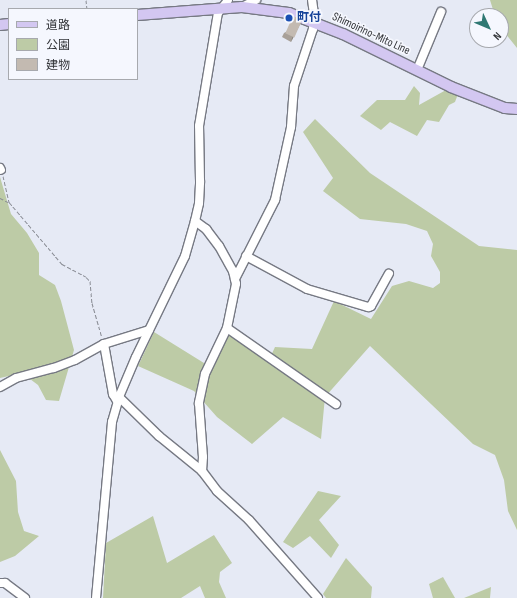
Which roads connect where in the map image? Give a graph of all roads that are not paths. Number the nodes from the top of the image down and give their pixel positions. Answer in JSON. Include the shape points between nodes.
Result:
{"nodes":[{"id":1,"x":256,"y":0,"type":"edge"},
{"id":2,"x":312,"y":0,"type":"edge"},
{"id":3,"x":225,"y":4,"type":"edge"},
{"id":4,"x":242,"y":7,"type":"junction"},
{"id":5,"x":441,"y":12,"type":"dead end"},
{"id":6,"x":138,"y":15,"type":"edge"},
{"id":7,"x":314,"y":22,"type":"junction"},
{"id":8,"x":416,"y":70,"type":"junction"},
{"id":9,"x":517,"y":109,"type":"edge"},
{"id":10,"x":195,"y":220,"type":"junction"},
{"id":11,"x":246,"y":256,"type":"junction"},
{"id":12,"x":389,"y":274,"type":"dead end"},
{"id":13,"x":235,"y":279,"type":"junction"},
{"id":14,"x":227,"y":328,"type":"junction"},
{"id":15,"x":149,"y":330,"type":"junction"},
{"id":16,"x":104,"y":344,"type":"junction"},
{"id":17,"x":0,"y":387,"type":"edge"},
{"id":18,"x":118,"y":399,"type":"junction"},
{"id":19,"x":336,"y":404,"type":"dead end"},
{"id":20,"x":202,"y":471,"type":"junction"},
{"id":21,"x":0,"y":583,"type":"edge"},
{"id":22,"x":25,"y":598,"type":"edge"},
{"id":23,"x":96,"y":598,"type":"edge"},
{"id":24,"x":318,"y":598,"type":"edge"}],
"edges":[{"from":1,"to":4,"type":"street"},
{"from":2,"to":7,"type":"street"},
{"from":3,"to":4,"type":"main road","name":"Shimoirino-Mito Line"},
{"from":3,"to":6,"type":"main road","name":"Shimoirino-Mito Line","via":[[175,13]]},
{"from":3,"to":10,"type":"street","via":[[218,13],[199,126],[200,181]]},
{"from":4,"to":7,"type":"main road","name":"Shimoirino-Mito Line","via":[[289,13]]},
{"from":5,"to":8,"type":"street"},
{"from":7,"to":8,"type":"main road","name":"Shimoirino-Mito Line"},
{"from":7,"to":11,"type":"street","via":[[294,86],[291,127],[275,200]]},
{"from":8,"to":9,"type":"main road","name":"Shimoirino-Mito Line","via":[[505,108]]},
{"from":10,"to":13,"type":"street","via":[[219,246]]},
{"from":10,"to":15,"type":"street","via":[[185,256]]},
{"from":11,"to":12,"type":"street","via":[[307,289],[368,307]]},
{"from":11,"to":13,"type":"street"},
{"from":13,"to":14,"type":"street","via":[[236,291]]},
{"from":14,"to":19,"type":"street"},
{"from":14,"to":20,"type":"street","via":[[205,374],[199,403]]},
{"from":15,"to":16,"type":"street"},
{"from":15,"to":18,"type":"street"},
{"from":16,"to":17,"type":"street","via":[[75,360],[16,378]]},
{"from":16,"to":18,"type":"street","via":[[113,394]]},
{"from":18,"to":20,"type":"street"},
{"from":18,"to":23,"type":"street","via":[[112,422]]},
{"from":20,"to":24,"type":"street","via":[[217,491],[249,520]]},
{"from":21,"to":22,"type":"street","via":[[6,583]]}]}
